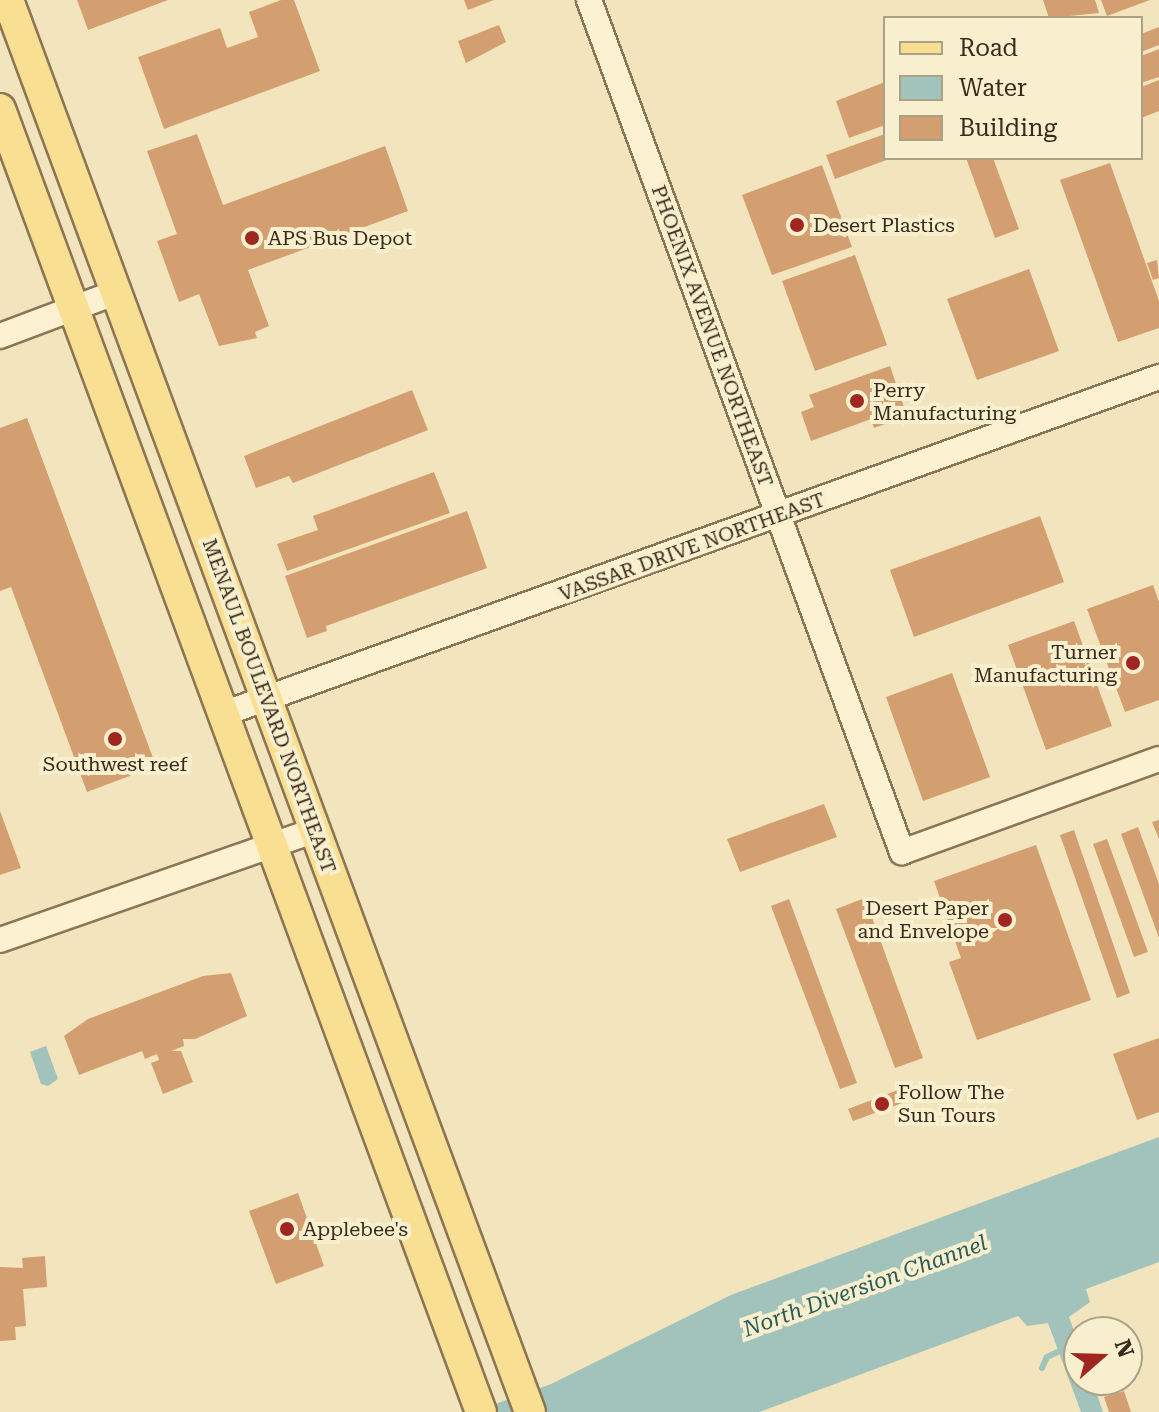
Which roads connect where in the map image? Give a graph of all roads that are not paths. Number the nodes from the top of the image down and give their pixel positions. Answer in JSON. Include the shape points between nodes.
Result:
{"nodes":[{"id":1,"x":8,"y":0,"type":"edge"},
{"id":2,"x":589,"y":0,"type":"edge"},
{"id":3,"x":0,"y":109,"type":"edge"},
{"id":4,"x":117,"y":292,"type":"junction"},
{"id":5,"x":74,"y":308,"type":"junction"},
{"id":6,"x":0,"y":336,"type":"edge"},
{"id":7,"x":1159,"y":377,"type":"edge"},
{"id":8,"x":779,"y":516,"type":"junction"},
{"id":9,"x":266,"y":699,"type":"junction"},
{"id":10,"x":223,"y":714,"type":"junction"},
{"id":11,"x":1159,"y":759,"type":"edge"},
{"id":12,"x":315,"y":830,"type":"junction"},
{"id":13,"x":272,"y":845,"type":"junction"},
{"id":14,"x":0,"y":940,"type":"edge"},
{"id":15,"x":481,"y":1412,"type":"edge"},
{"id":16,"x":530,"y":1412,"type":"edge"}],
"edges":[{"from":1,"to":4,"type":"main road","name":"MENAUL BOULEVARD NORTHEAST"},
{"from":2,"to":8,"type":"street","name":"PHOENIX AVENUE NORTHEAST"},
{"from":3,"to":5,"type":"main road"},
{"from":4,"to":5,"type":"street"},
{"from":4,"to":9,"type":"main road","name":"MENAUL BOULEVARD NORTHEAST"},
{"from":5,"to":6,"type":"street"},
{"from":5,"to":10,"type":"main road"},
{"from":7,"to":8,"type":"street","name":"VASSAR DRIVE NORTHEAST"},
{"from":8,"to":9,"type":"street","name":"VASSAR DRIVE NORTHEAST"},
{"from":8,"to":11,"type":"street","name":"PHOENIX AVENUE NORTHEAST","via":[[902,852]]},
{"from":9,"to":10,"type":"street","name":"VASSAR DRIVE NORTHEAST"},
{"from":9,"to":12,"type":"main road","name":"MENAUL BOULEVARD NORTHEAST"},
{"from":10,"to":13,"type":"main road"},
{"from":12,"to":13,"type":"street"},
{"from":12,"to":16,"type":"main road","name":"MENAUL BOULEVARD NORTHEAST"},
{"from":13,"to":14,"type":"street"},
{"from":13,"to":15,"type":"main road"}]}
